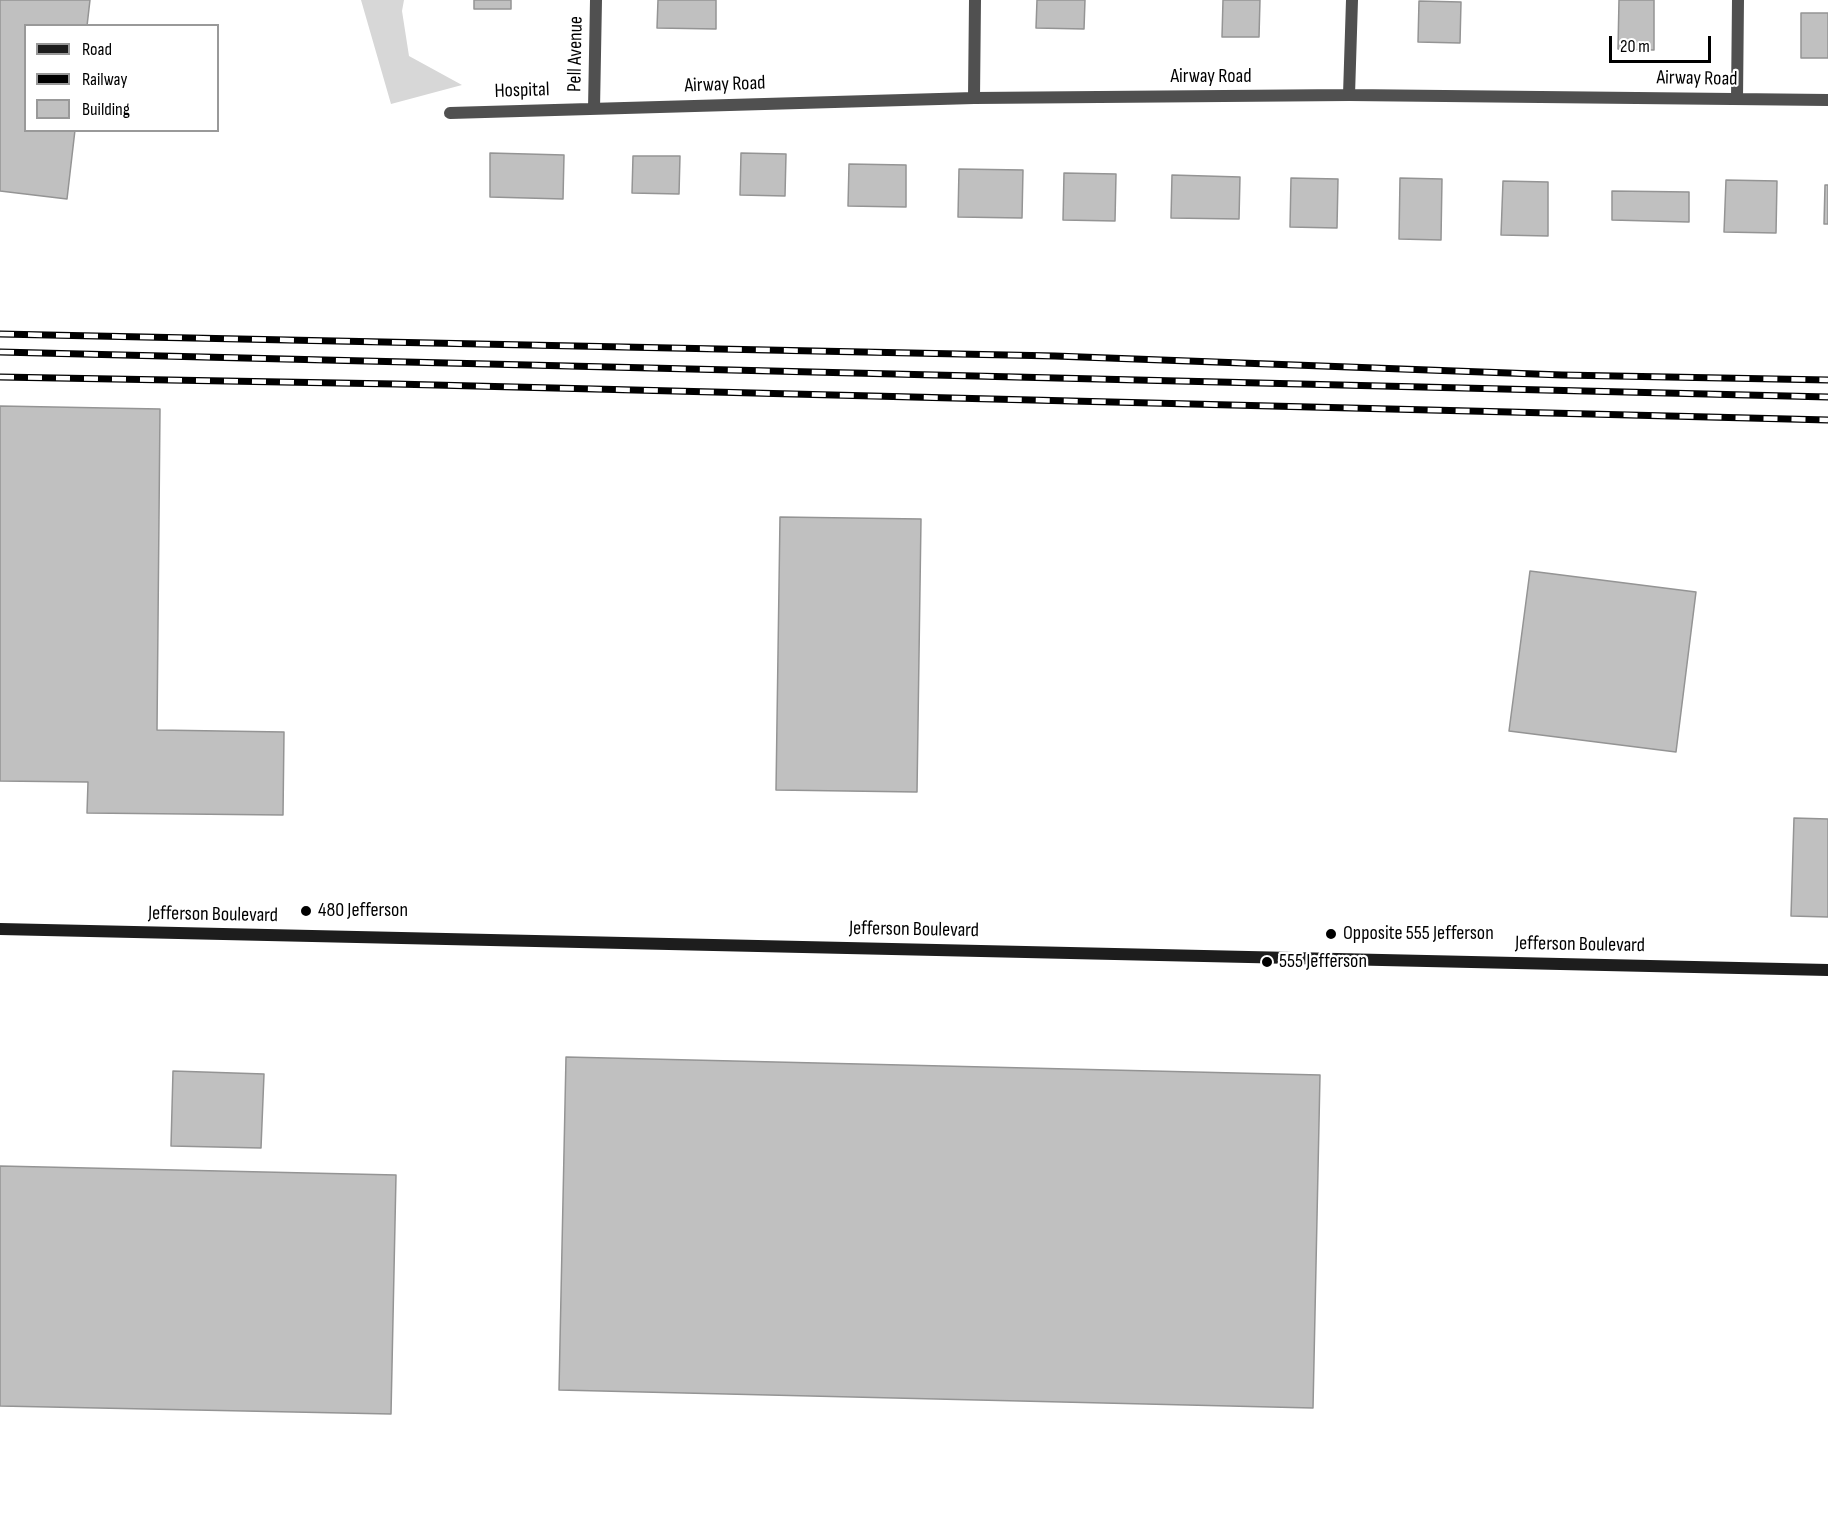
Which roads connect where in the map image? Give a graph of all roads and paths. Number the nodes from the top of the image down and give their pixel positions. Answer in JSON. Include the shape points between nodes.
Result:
{"nodes":[{"id":1,"x":596,"y":0,"type":"edge"},
{"id":2,"x":975,"y":0,"type":"edge"},
{"id":3,"x":1352,"y":0,"type":"edge"},
{"id":4,"x":1738,"y":0,"type":"edge"},
{"id":5,"x":1349,"y":95,"type":"junction"},
{"id":6,"x":974,"y":98,"type":"junction"},
{"id":7,"x":1737,"y":99,"type":"junction"},
{"id":8,"x":1828,"y":100,"type":"edge"},
{"id":9,"x":594,"y":108,"type":"junction"},
{"id":10,"x":450,"y":113,"type":"dead end"},
{"id":11,"x":0,"y":929,"type":"edge"},
{"id":12,"x":1828,"y":970,"type":"edge"}],
"edges":[{"from":1,"to":9,"type":"street","name":"Pell Avenue"},
{"from":2,"to":6,"type":"street"},
{"from":3,"to":5,"type":"street"},
{"from":4,"to":7,"type":"street"},
{"from":5,"to":6,"type":"street","name":"Airway Road"},
{"from":5,"to":7,"type":"street","name":"Airway Road"},
{"from":6,"to":9,"type":"street","name":"Airway Road"},
{"from":7,"to":8,"type":"street","name":"Airway Road"},
{"from":9,"to":10,"type":"street","name":"Hospital"},
{"from":11,"to":12,"type":"main road","name":"Jefferson Boulevard"}]}
